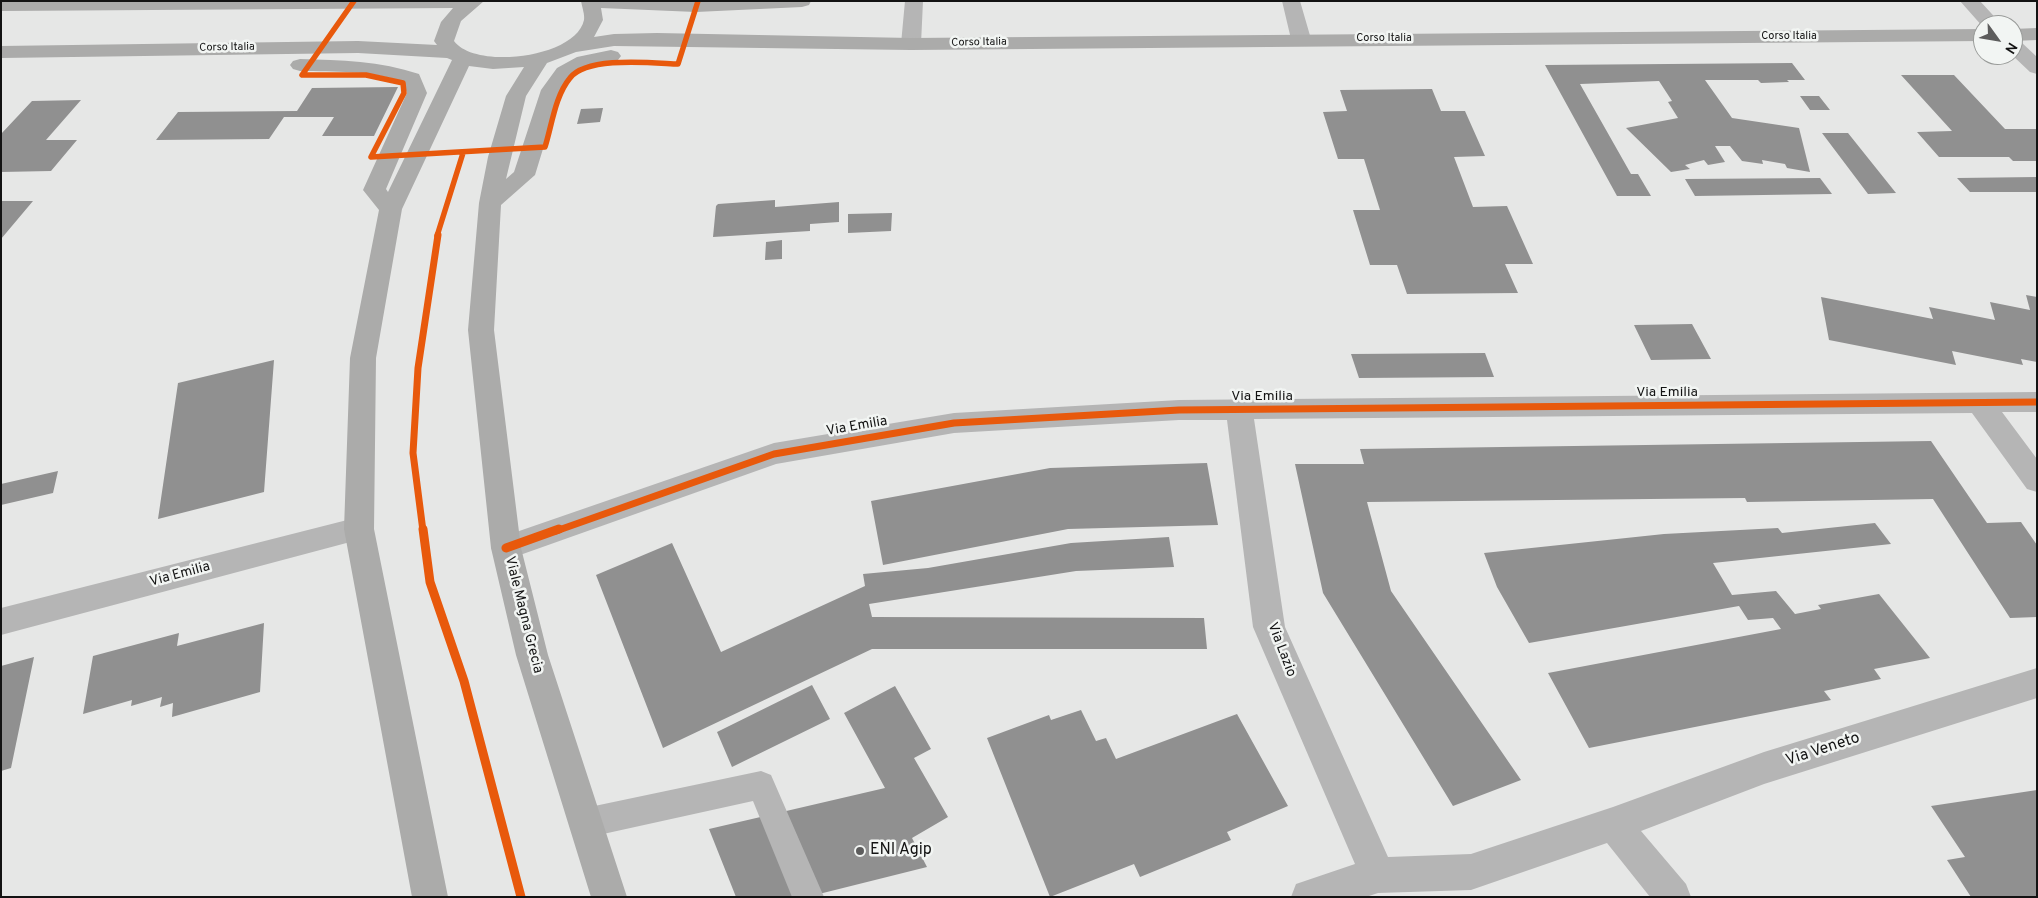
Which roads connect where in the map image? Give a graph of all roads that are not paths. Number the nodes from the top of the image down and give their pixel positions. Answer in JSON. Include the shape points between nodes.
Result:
{"nodes":[{"id":1,"x":591,"y":1,"type":"edge"},
{"id":2,"x":784,"y":1,"type":"edge"},
{"id":3,"x":802,"y":1,"type":"edge"},
{"id":4,"x":914,"y":1,"type":"edge"},
{"id":5,"x":1290,"y":1,"type":"edge"},
{"id":6,"x":1969,"y":1,"type":"edge"},
{"id":7,"x":285,"y":2,"type":"edge"},
{"id":8,"x":474,"y":2,"type":"edge"},
{"id":9,"x":182,"y":3,"type":"edge"},
{"id":10,"x":1,"y":5,"type":"edge"},
{"id":11,"x":1982,"y":15,"type":"edge"},
{"id":12,"x":2037,"y":34,"type":"edge"},
{"id":13,"x":1973,"y":35,"type":"edge"},
{"id":14,"x":2023,"y":35,"type":"edge"},
{"id":15,"x":1301,"y":39,"type":"junction"},
{"id":16,"x":784,"y":42,"type":"junction"},
{"id":17,"x":911,"y":44,"type":"junction"},
{"id":18,"x":570,"y":47,"type":"junction"},
{"id":19,"x":252,"y":48,"type":"junction"},
{"id":20,"x":1,"y":52,"type":"edge"},
{"id":21,"x":457,"y":55,"type":"junction"},
{"id":22,"x":2023,"y":55,"type":"edge"},
{"id":23,"x":539,"y":59,"type":"junction"},
{"id":24,"x":2037,"y":68,"type":"edge"},
{"id":25,"x":490,"y":203,"type":"junction"},
{"id":26,"x":391,"y":209,"type":"junction"},
{"id":27,"x":2037,"y":402,"type":"edge"},
{"id":28,"x":1980,"y":403,"type":"junction"},
{"id":29,"x":1239,"y":409,"type":"junction"},
{"id":30,"x":2037,"y":482,"type":"edge"},
{"id":31,"x":359,"y":529,"type":"junction"},
{"id":32,"x":506,"y":548,"type":"junction"},
{"id":33,"x":1,"y":622,"type":"edge"},
{"id":34,"x":2037,"y":684,"type":"edge"},
{"id":35,"x":586,"y":823,"type":"junction"},
{"id":36,"x":1613,"y":824,"type":"junction"},
{"id":37,"x":1378,"y":875,"type":"junction"},
{"id":38,"x":430,"y":897,"type":"edge"},
{"id":39,"x":609,"y":897,"type":"edge"},
{"id":40,"x":808,"y":897,"type":"edge"},
{"id":41,"x":1308,"y":897,"type":"edge"},
{"id":42,"x":1673,"y":897,"type":"edge"}],
"edges":[{"from":1,"to":2,"type":"street","via":[[702,6]]},
{"from":1,"to":18,"type":"street","via":[[596,12],[594,24]]},
{"from":2,"to":3,"type":"street"},
{"from":4,"to":17,"type":"street"},
{"from":5,"to":15,"type":"street"},
{"from":6,"to":11,"type":"street"},
{"from":7,"to":8,"type":"street"},
{"from":7,"to":9,"type":"street"},
{"from":8,"to":21,"type":"street","via":[[456,14],[446,28],[444,41]]},
{"from":9,"to":10,"type":"street"},
{"from":12,"to":14,"type":"street"},
{"from":13,"to":15,"type":"street","name":"Corso Italia"},
{"from":15,"to":17,"type":"street","name":"Corso Italia"},
{"from":16,"to":17,"type":"street","name":"Corso Italia"},
{"from":16,"to":18,"type":"street","name":"Corso Italia","via":[[631,39]]},
{"from":16,"to":25,"type":"street","name":"Corso Italia","via":[[733,52],[607,56],[584,61],[564,72],[551,90],[524,175]]},
{"from":18,"to":23,"type":"street","name":"Corso Italia"},
{"from":19,"to":20,"type":"street","name":"Corso Italia"},
{"from":19,"to":21,"type":"street","name":"Corso Italia","via":[[358,46]]},
{"from":19,"to":26,"type":"street","via":[[264,63],[369,67],[412,78],[417,93],[374,190]]},
{"from":21,"to":23,"type":"street","name":"Corso Italia","via":[[484,64]]},
{"from":21,"to":26,"type":"street"},
{"from":22,"to":24,"type":"street"},
{"from":23,"to":25,"type":"street","name":"Viale Magna Grecia","via":[[516,96]]},
{"from":25,"to":32,"type":"street","name":"Viale Magna Grecia","via":[[481,330]]},
{"from":26,"to":31,"type":"street","via":[[362,358]]},
{"from":27,"to":28,"type":"street","name":"Via Emilia"},
{"from":28,"to":29,"type":"street","name":"Via Emilia"},
{"from":28,"to":30,"type":"street"},
{"from":29,"to":32,"type":"street","name":"Via Emilia","via":[[954,423],[774,454]]},
{"from":29,"to":37,"type":"street","name":"Via Lazio","via":[[1269,627]]},
{"from":31,"to":33,"type":"street","name":"Via Emilia"},
{"from":31,"to":38,"type":"street"},
{"from":32,"to":35,"type":"street","name":"Viale Magna Grecia","via":[[532,655]]},
{"from":34,"to":36,"type":"street","name":"Via Veneto","via":[[1764,768]]},
{"from":35,"to":39,"type":"street","name":"Viale Magna Grecia"},
{"from":35,"to":40,"type":"lane","via":[[761,785]]},
{"from":36,"to":37,"type":"street","via":[[1471,872]]},
{"from":36,"to":42,"type":"street"},
{"from":37,"to":41,"type":"street"}]}
